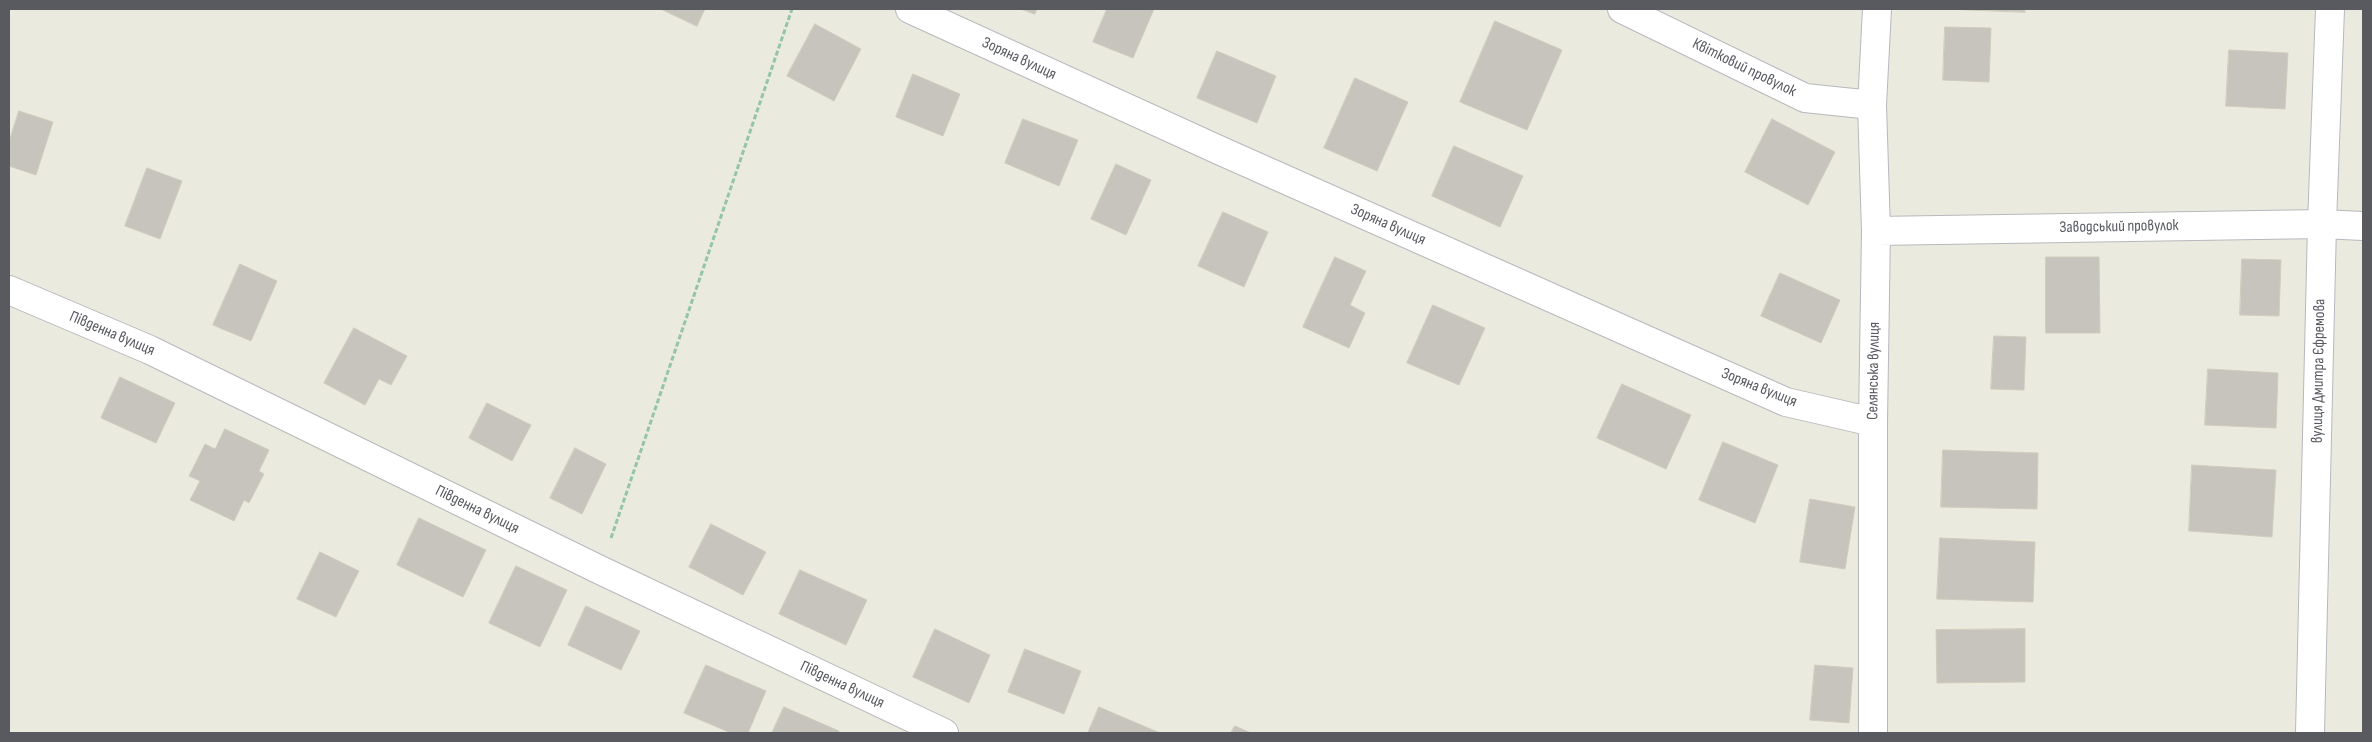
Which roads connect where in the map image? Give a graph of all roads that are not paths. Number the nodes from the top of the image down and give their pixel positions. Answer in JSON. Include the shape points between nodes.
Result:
{"nodes":[{"id":1,"x":910,"y":9,"type":"edge"},
{"id":2,"x":1622,"y":9,"type":"edge"},
{"id":3,"x":1877,"y":9,"type":"edge"},
{"id":4,"x":2330,"y":9,"type":"edge"},
{"id":5,"x":1872,"y":105,"type":"junction"},
{"id":6,"x":2322,"y":224,"type":"junction"},
{"id":7,"x":2363,"y":226,"type":"edge"},
{"id":8,"x":1876,"y":231,"type":"junction"},
{"id":9,"x":9,"y":290,"type":"edge"},
{"id":10,"x":1873,"y":422,"type":"junction"},
{"id":11,"x":944,"y":733,"type":"edge"},
{"id":12,"x":1873,"y":733,"type":"edge"},
{"id":13,"x":2310,"y":733,"type":"edge"}],
"edges":[{"from":1,"to":10,"type":"street","name":"Зоряна вулиця","via":[[1786,402]]},
{"from":2,"to":5,"type":"street","name":"Квітковий провулок","via":[[1806,98]]},
{"from":3,"to":5,"type":"street","name":"Селянська вулиця"},
{"from":4,"to":6,"type":"street","name":"вулиця Дмитра Єфремова"},
{"from":5,"to":8,"type":"street","name":"Селянська вулиця"},
{"from":6,"to":7,"type":"street","name":"Заводський провулок"},
{"from":6,"to":8,"type":"street","name":"Заводський провулок"},
{"from":6,"to":13,"type":"street","name":"вулиця Дмитра Єфремова"},
{"from":8,"to":10,"type":"street","name":"Селянська вулиця"},
{"from":9,"to":11,"type":"street","name":"Південна вулиця","via":[[150,350],[600,570]]},
{"from":10,"to":12,"type":"street","name":"Селянська вулиця"}]}
